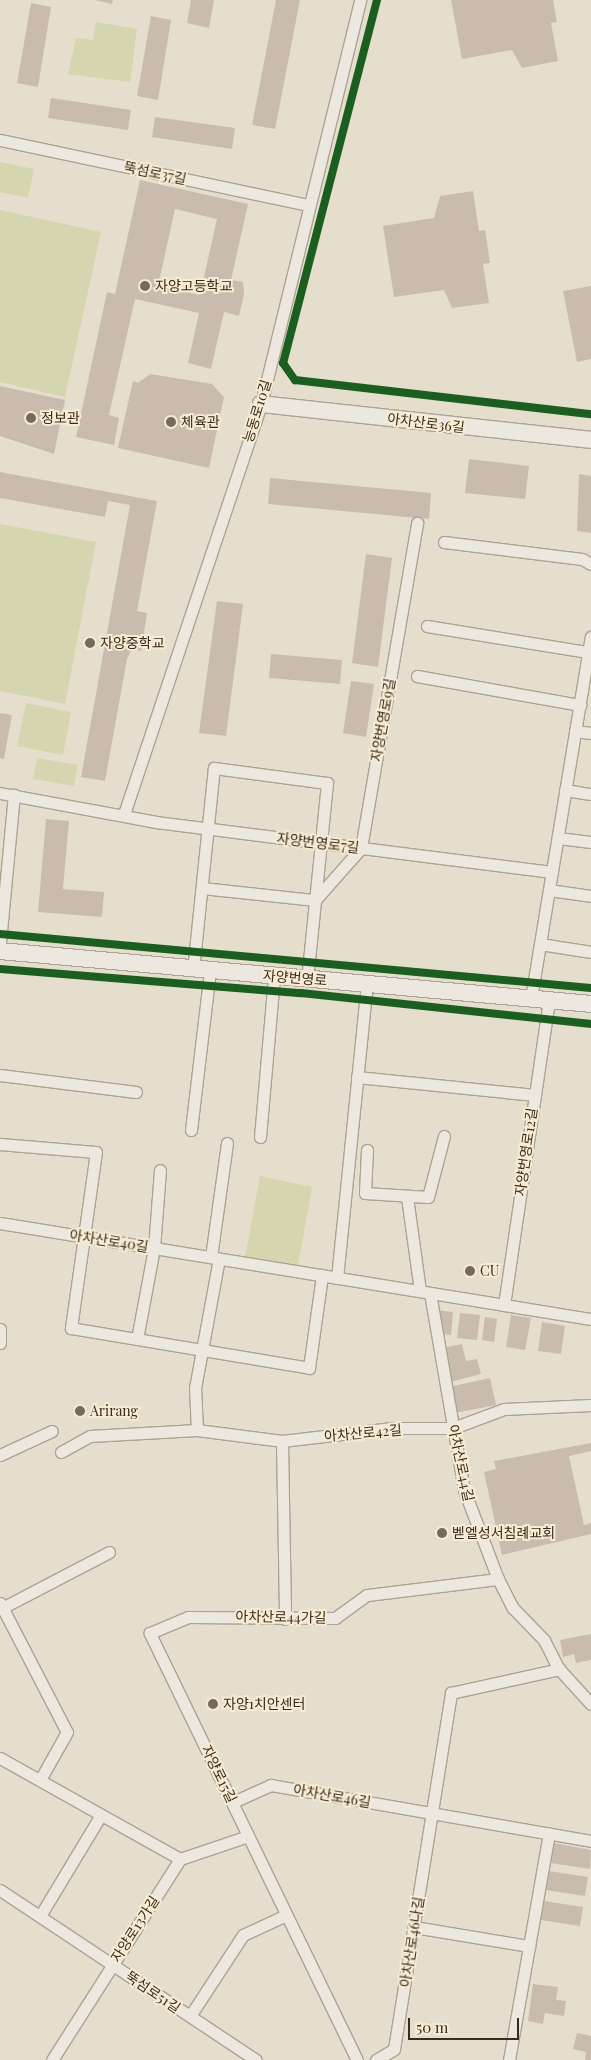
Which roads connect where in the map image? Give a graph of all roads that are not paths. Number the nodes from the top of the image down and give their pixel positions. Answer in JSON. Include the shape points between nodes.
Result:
{"nodes":[{"id":1,"x":360,"y":0,"type":"edge"},
{"id":2,"x":0,"y":140,"type":"edge"},
{"id":3,"x":309,"y":205,"type":"junction"},
{"id":4,"x":260,"y":404,"type":"junction"},
{"id":5,"x":591,"y":440,"type":"edge"},
{"id":6,"x":417,"y":524,"type":"dead end"},
{"id":7,"x":444,"y":542,"type":"dead end"},
{"id":8,"x":591,"y":564,"type":"edge"},
{"id":9,"x":427,"y":626,"type":"dead end"},
{"id":10,"x":591,"y":637,"type":"edge"},
{"id":11,"x":588,"y":652,"type":"junction"},
{"id":12,"x":417,"y":676,"type":"dead end"},
{"id":13,"x":580,"y":705,"type":"junction"},
{"id":14,"x":575,"y":731,"type":"junction"},
{"id":15,"x":591,"y":733,"type":"edge"},
{"id":16,"x":565,"y":790,"type":"junction"},
{"id":17,"x":0,"y":793,"type":"edge"},
{"id":18,"x":591,"y":794,"type":"edge"},
{"id":19,"x":14,"y":795,"type":"junction"},
{"id":20,"x":124,"y":814,"type":"junction"},
{"id":21,"x":208,"y":829,"type":"junction"},
{"id":22,"x":558,"y":838,"type":"junction"},
{"id":23,"x":591,"y":842,"type":"edge"},
{"id":24,"x":320,"y":843,"type":"junction"},
{"id":25,"x":361,"y":848,"type":"junction"},
{"id":26,"x":552,"y":872,"type":"junction"},
{"id":27,"x":202,"y":888,"type":"junction"},
{"id":28,"x":549,"y":890,"type":"junction"},
{"id":29,"x":591,"y":896,"type":"edge"},
{"id":30,"x":315,"y":900,"type":"junction"},
{"id":31,"x":0,"y":942,"type":"edge"},
{"id":32,"x":540,"y":944,"type":"junction"},
{"id":33,"x":0,"y":951,"type":"edge"},
{"id":34,"x":591,"y":952,"type":"edge"},
{"id":35,"x":193,"y":970,"type":"junction"},
{"id":36,"x":210,"y":971,"type":"junction"},
{"id":37,"x":274,"y":976,"type":"junction"},
{"id":38,"x":307,"y":979,"type":"junction"},
{"id":39,"x":367,"y":984,"type":"junction"},
{"id":40,"x":531,"y":998,"type":"junction"},
{"id":41,"x":549,"y":1000,"type":"junction"},
{"id":42,"x":591,"y":1004,"type":"edge"},
{"id":43,"x":0,"y":1075,"type":"edge"},
{"id":44,"x":357,"y":1077,"type":"junction"},
{"id":45,"x":136,"y":1092,"type":"dead end"},
{"id":46,"x":535,"y":1095,"type":"junction"},
{"id":47,"x":191,"y":1130,"type":"dead end"},
{"id":48,"x":260,"y":1136,"type":"dead end"},
{"id":49,"x":444,"y":1136,"type":"dead end"},
{"id":50,"x":227,"y":1143,"type":"dead end"},
{"id":51,"x":0,"y":1144,"type":"edge"},
{"id":52,"x":367,"y":1150,"type":"dead end"},
{"id":53,"x":160,"y":1170,"type":"dead end"},
{"id":54,"x":408,"y":1197,"type":"junction"},
{"id":55,"x":0,"y":1223,"type":"edge"},
{"id":56,"x":86,"y":1237,"type":"junction"},
{"id":57,"x":154,"y":1248,"type":"junction"},
{"id":58,"x":215,"y":1258,"type":"junction"},
{"id":59,"x":322,"y":1276,"type":"junction"},
{"id":60,"x":337,"y":1278,"type":"junction"},
{"id":61,"x":425,"y":1292,"type":"junction"},
{"id":62,"x":504,"y":1305,"type":"junction"},
{"id":63,"x":591,"y":1319,"type":"edge"},
{"id":64,"x":0,"y":1329,"type":"edge"},
{"id":65,"x":136,"y":1340,"type":"junction"},
{"id":66,"x":1,"y":1343,"type":"edge"},
{"id":67,"x":202,"y":1351,"type":"junction"},
{"id":68,"x":591,"y":1405,"type":"edge"},
{"id":69,"x":453,"y":1428,"type":"junction"},
{"id":70,"x":197,"y":1430,"type":"junction"},
{"id":71,"x":52,"y":1431,"type":"dead end"},
{"id":72,"x":282,"y":1441,"type":"junction"},
{"id":73,"x":61,"y":1452,"type":"dead end"},
{"id":74,"x":0,"y":1455,"type":"edge"},
{"id":75,"x":108,"y":1552,"type":"dead end"},
{"id":76,"x":498,"y":1579,"type":"junction"},
{"id":77,"x":1,"y":1606,"type":"edge"},
{"id":78,"x":285,"y":1619,"type":"junction"},
{"id":79,"x":150,"y":1633,"type":"joint"},
{"id":80,"x":559,"y":1669,"type":"junction"},
{"id":81,"x":591,"y":1704,"type":"edge"},
{"id":82,"x":0,"y":1758,"type":"edge"},
{"id":83,"x":40,"y":1780,"type":"junction"},
{"id":84,"x":233,"y":1802,"type":"junction"},
{"id":85,"x":433,"y":1814,"type":"junction"},
{"id":86,"x":101,"y":1815,"type":"junction"},
{"id":87,"x":549,"y":1834,"type":"junction"},
{"id":88,"x":248,"y":1836,"type":"junction"},
{"id":89,"x":591,"y":1841,"type":"edge"},
{"id":90,"x":180,"y":1859,"type":"junction"},
{"id":91,"x":0,"y":1890,"type":"edge"},
{"id":92,"x":286,"y":1915,"type":"junction"},
{"id":93,"x":40,"y":1916,"type":"junction"},
{"id":94,"x":414,"y":1927,"type":"junction"},
{"id":95,"x":529,"y":1946,"type":"junction"},
{"id":96,"x":113,"y":1965,"type":"junction"},
{"id":97,"x":190,"y":2016,"type":"junction"},
{"id":98,"x":52,"y":2060,"type":"edge"},
{"id":99,"x":256,"y":2060,"type":"edge"},
{"id":100,"x":356,"y":2060,"type":"edge"},
{"id":101,"x":376,"y":2060,"type":"edge"},
{"id":102,"x":510,"y":2060,"type":"edge"}],
"edges":[{"from":1,"to":3,"type":"street","name":"능동로10길"},
{"from":2,"to":3,"type":"street","name":"뚝섬로37길"},
{"from":3,"to":4,"type":"street","name":"능동로10길"},
{"from":4,"to":5,"type":"street","name":"아차산로36길"},
{"from":4,"to":20,"type":"street","name":"능동로10길"},
{"from":6,"to":25,"type":"street","name":"자양번영로9길"},
{"from":7,"to":8,"type":"street","via":[[582,559]]},
{"from":9,"to":11,"type":"street"},
{"from":10,"to":11,"type":"street"},
{"from":11,"to":13,"type":"street"},
{"from":12,"to":13,"type":"street"},
{"from":13,"to":14,"type":"street"},
{"from":14,"to":15,"type":"street"},
{"from":14,"to":16,"type":"street"},
{"from":16,"to":18,"type":"street"},
{"from":16,"to":22,"type":"street"},
{"from":17,"to":19,"type":"street","name":"자양번영로7길"},
{"from":19,"to":20,"type":"street","name":"자양번영로7길"},
{"from":19,"to":31,"type":"street"},
{"from":20,"to":21,"type":"street","name":"자양번영로7길"},
{"from":21,"to":24,"type":"street","name":"자양번영로7길"},
{"from":21,"to":24,"type":"street","via":[[214,768],[327,783]]},
{"from":21,"to":27,"type":"street"},
{"from":22,"to":23,"type":"street"},
{"from":22,"to":26,"type":"street"},
{"from":24,"to":25,"type":"street","name":"자양번영로7길"},
{"from":24,"to":30,"type":"street"},
{"from":25,"to":26,"type":"street","name":"자양번영로7길"},
{"from":25,"to":30,"type":"street"},
{"from":26,"to":28,"type":"street"},
{"from":27,"to":30,"type":"street"},
{"from":27,"to":35,"type":"street"},
{"from":28,"to":29,"type":"street"},
{"from":28,"to":32,"type":"street"},
{"from":30,"to":38,"type":"street"},
{"from":32,"to":34,"type":"street"},
{"from":32,"to":40,"type":"street"},
{"from":33,"to":35,"type":"street","name":"자양번영로"},
{"from":35,"to":36,"type":"street","name":"자양번영로"},
{"from":36,"to":37,"type":"street","name":"자양번영로"},
{"from":36,"to":47,"type":"street"},
{"from":37,"to":38,"type":"street","name":"자양번영로"},
{"from":37,"to":48,"type":"street"},
{"from":38,"to":39,"type":"street","name":"자양번영로"},
{"from":39,"to":40,"type":"street","name":"자양번영로"},
{"from":39,"to":44,"type":"street"},
{"from":40,"to":41,"type":"street","name":"자양번영로"},
{"from":41,"to":42,"type":"street","name":"자양번영로"},
{"from":41,"to":46,"type":"street","name":"자양번영로12길"},
{"from":43,"to":45,"type":"street"},
{"from":44,"to":46,"type":"street"},
{"from":44,"to":60,"type":"street"},
{"from":46,"to":62,"type":"street","name":"자양번영로12길"},
{"from":49,"to":54,"type":"street","via":[[428,1196]]},
{"from":50,"to":58,"type":"street"},
{"from":51,"to":56,"type":"street","via":[[96,1152]]},
{"from":52,"to":54,"type":"street","via":[[365,1193]]},
{"from":53,"to":57,"type":"street"},
{"from":54,"to":61,"type":"street"},
{"from":55,"to":56,"type":"street","name":"아차산로40길"},
{"from":56,"to":57,"type":"street","name":"아차산로40길"},
{"from":56,"to":65,"type":"street","via":[[71,1328]]},
{"from":57,"to":58,"type":"street","name":"아차산로40길"},
{"from":57,"to":65,"type":"street"},
{"from":58,"to":59,"type":"street","name":"아차산로40길"},
{"from":58,"to":67,"type":"street"},
{"from":59,"to":60,"type":"street","name":"아차산로40길"},
{"from":59,"to":67,"type":"street","via":[[309,1368]]},
{"from":60,"to":61,"type":"street","name":"아차산로40길"},
{"from":61,"to":62,"type":"street","name":"아차산로40길"},
{"from":61,"to":69,"type":"street","name":"아차산로44길"},
{"from":62,"to":63,"type":"street","name":"아차산로40길"},
{"from":64,"to":66,"type":"street"},
{"from":65,"to":67,"type":"street"},
{"from":67,"to":70,"type":"street","via":[[195,1388]]},
{"from":68,"to":69,"type":"street","name":"아차산로42길","via":[[504,1409]]},
{"from":69,"to":72,"type":"street","name":"아차산로42길","via":[[392,1428]]},
{"from":69,"to":76,"type":"street","name":"아차산로44길","via":[[464,1490]]},
{"from":70,"to":72,"type":"street","name":"아차산로42길"},
{"from":70,"to":73,"type":"street","name":"아차산로42길","via":[[90,1436]]},
{"from":71,"to":74,"type":"street"},
{"from":72,"to":78,"type":"street"},
{"from":75,"to":77,"type":"street"},
{"from":76,"to":78,"type":"street","name":"아차산로44가길","via":[[367,1595],[335,1618]]},
{"from":76,"to":80,"type":"street","name":"아차산로44길","via":[[513,1608],[544,1640]]},
{"from":77,"to":83,"type":"street","via":[[67,1732]]},
{"from":78,"to":79,"type":"street","name":"아차산로44가길","via":[[188,1617]]},
{"from":79,"to":84,"type":"street","name":"자양로15길"},
{"from":80,"to":81,"type":"street","name":"아차산로44길"},
{"from":80,"to":85,"type":"street","via":[[451,1693]]},
{"from":82,"to":83,"type":"street"},
{"from":83,"to":86,"type":"street"},
{"from":84,"to":85,"type":"street","name":"아차산로46길","via":[[271,1785]]},
{"from":84,"to":88,"type":"street","name":"자양로15길"},
{"from":85,"to":87,"type":"street","name":"아차산로46길"},
{"from":85,"to":94,"type":"street","name":"아차산로46나길"},
{"from":86,"to":90,"type":"street"},
{"from":86,"to":93,"type":"street"},
{"from":87,"to":89,"type":"street","name":"아차산로46길"},
{"from":87,"to":95,"type":"street"},
{"from":88,"to":90,"type":"street"},
{"from":88,"to":92,"type":"street","name":"자양로15길"},
{"from":90,"to":96,"type":"street","name":"자양로13가길"},
{"from":91,"to":93,"type":"street","name":"뚝섬로51길"},
{"from":92,"to":97,"type":"street","via":[[242,1935]]},
{"from":92,"to":100,"type":"street","name":"자양로15길"},
{"from":93,"to":96,"type":"street","name":"뚝섬로51길"},
{"from":94,"to":95,"type":"street"},
{"from":94,"to":101,"type":"street","name":"아차산로46나길","via":[[394,2050]]},
{"from":95,"to":102,"type":"street"},
{"from":96,"to":97,"type":"street","name":"뚝섬로51길"},
{"from":96,"to":98,"type":"street","name":"자양로13가길"},
{"from":97,"to":99,"type":"street","name":"뚝섬로51길"}]}
